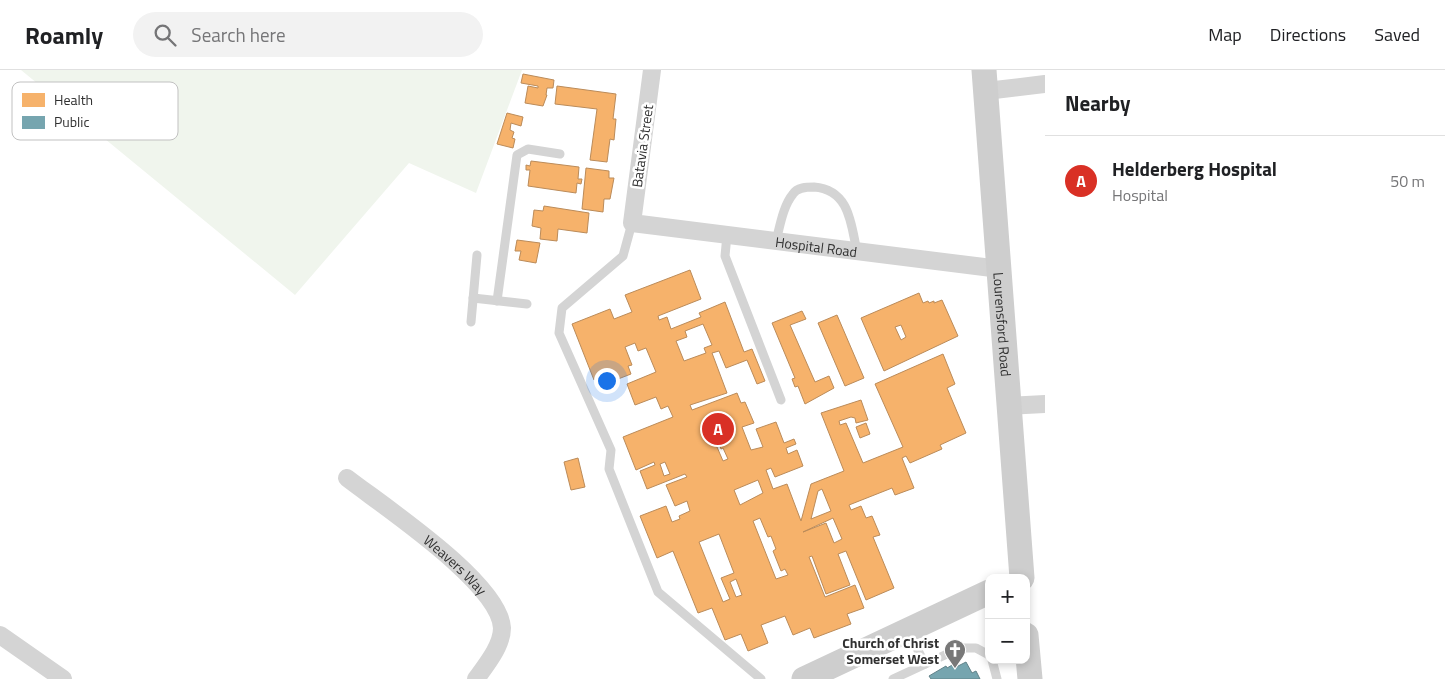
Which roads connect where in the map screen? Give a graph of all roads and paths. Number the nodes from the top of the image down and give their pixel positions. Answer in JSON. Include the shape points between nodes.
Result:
{"nodes":[{"id":1,"x":652,"y":70,"type":"edge"},
{"id":2,"x":985,"y":80,"type":"edge"},
{"id":3,"x":1045,"y":84,"type":"edge"},
{"id":4,"x":560,"y":154,"type":"dead end"},
{"id":5,"x":632,"y":223,"type":"junction"},
{"id":6,"x":728,"y":235,"type":"junction"},
{"id":7,"x":776,"y":241,"type":"junction"},
{"id":8,"x":857,"y":252,"type":"junction"},
{"id":9,"x":477,"y":255,"type":"dead end"},
{"id":10,"x":1000,"y":269,"type":"junction"},
{"id":11,"x":473,"y":298,"type":"junction"},
{"id":12,"x":497,"y":301,"type":"junction"},
{"id":13,"x":528,"y":304,"type":"dead end"},
{"id":14,"x":470,"y":322,"type":"dead end"},
{"id":15,"x":781,"y":400,"type":"dead end"},
{"id":16,"x":1045,"y":404,"type":"edge"},
{"id":17,"x":1009,"y":406,"type":"junction"},
{"id":18,"x":347,"y":478,"type":"dead end"},
{"id":19,"x":1021,"y":574,"type":"edge"},
{"id":20,"x":985,"y":594,"type":"edge"},
{"id":21,"x":908,"y":630,"type":"junction"},
{"id":22,"x":0,"y":636,"type":"edge"},
{"id":23,"x":985,"y":652,"type":"edge"},
{"id":24,"x":926,"y":664,"type":"junction"},
{"id":25,"x":993,"y":664,"type":"edge"},
{"id":26,"x":1029,"y":664,"type":"edge"},
{"id":27,"x":63,"y":679,"type":"edge"},
{"id":28,"x":476,"y":679,"type":"edge"},
{"id":29,"x":761,"y":679,"type":"edge"},
{"id":30,"x":804,"y":679,"type":"edge"},
{"id":31,"x":893,"y":679,"type":"edge"},
{"id":32,"x":997,"y":679,"type":"edge"},
{"id":33,"x":1030,"y":679,"type":"edge"}],
"edges":[{"from":1,"to":5,"type":"street","name":"Batavia Street"},
{"from":2,"to":3,"type":"street"},
{"from":2,"to":10,"type":"street","name":"Lourensford Road"},
{"from":4,"to":12,"type":"lane","via":[[528,150],[517,155]]},
{"from":5,"to":6,"type":"street","name":"Hospital Road"},
{"from":5,"to":29,"type":"lane","via":[[623,256],[562,308],[560,333],[610,450],[610,469],[658,592]]},
{"from":6,"to":7,"type":"street","name":"Hospital Road"},
{"from":6,"to":15,"type":"lane","via":[[725,256]]},
{"from":7,"to":8,"type":"street","name":"Hospital Road"},
{"from":7,"to":8,"type":"lane","via":[[794,192],[813,187],[832,192],[843,201]]},
{"from":8,"to":10,"type":"street","name":"Hospital Road"},
{"from":9,"to":11,"type":"lane"},
{"from":10,"to":17,"type":"street","name":"Lourensford Road"},
{"from":11,"to":12,"type":"lane"},
{"from":11,"to":14,"type":"lane"},
{"from":12,"to":13,"type":"lane"},
{"from":16,"to":17,"type":"street"},
{"from":17,"to":19,"type":"street","name":"Lourensford Road"},
{"from":18,"to":28,"type":"street","name":"Weavers Way","via":[[454,561],[491,601],[500,617],[501,637]]},
{"from":20,"to":21,"type":"street"},
{"from":21,"to":24,"type":"lane"},
{"from":21,"to":30,"type":"street"},
{"from":22,"to":27,"type":"street"},
{"from":23,"to":24,"type":"lane","via":[[968,646]]},
{"from":24,"to":31,"type":"lane"},
{"from":25,"to":32,"type":"lane"},
{"from":26,"to":33,"type":"street"}]}
